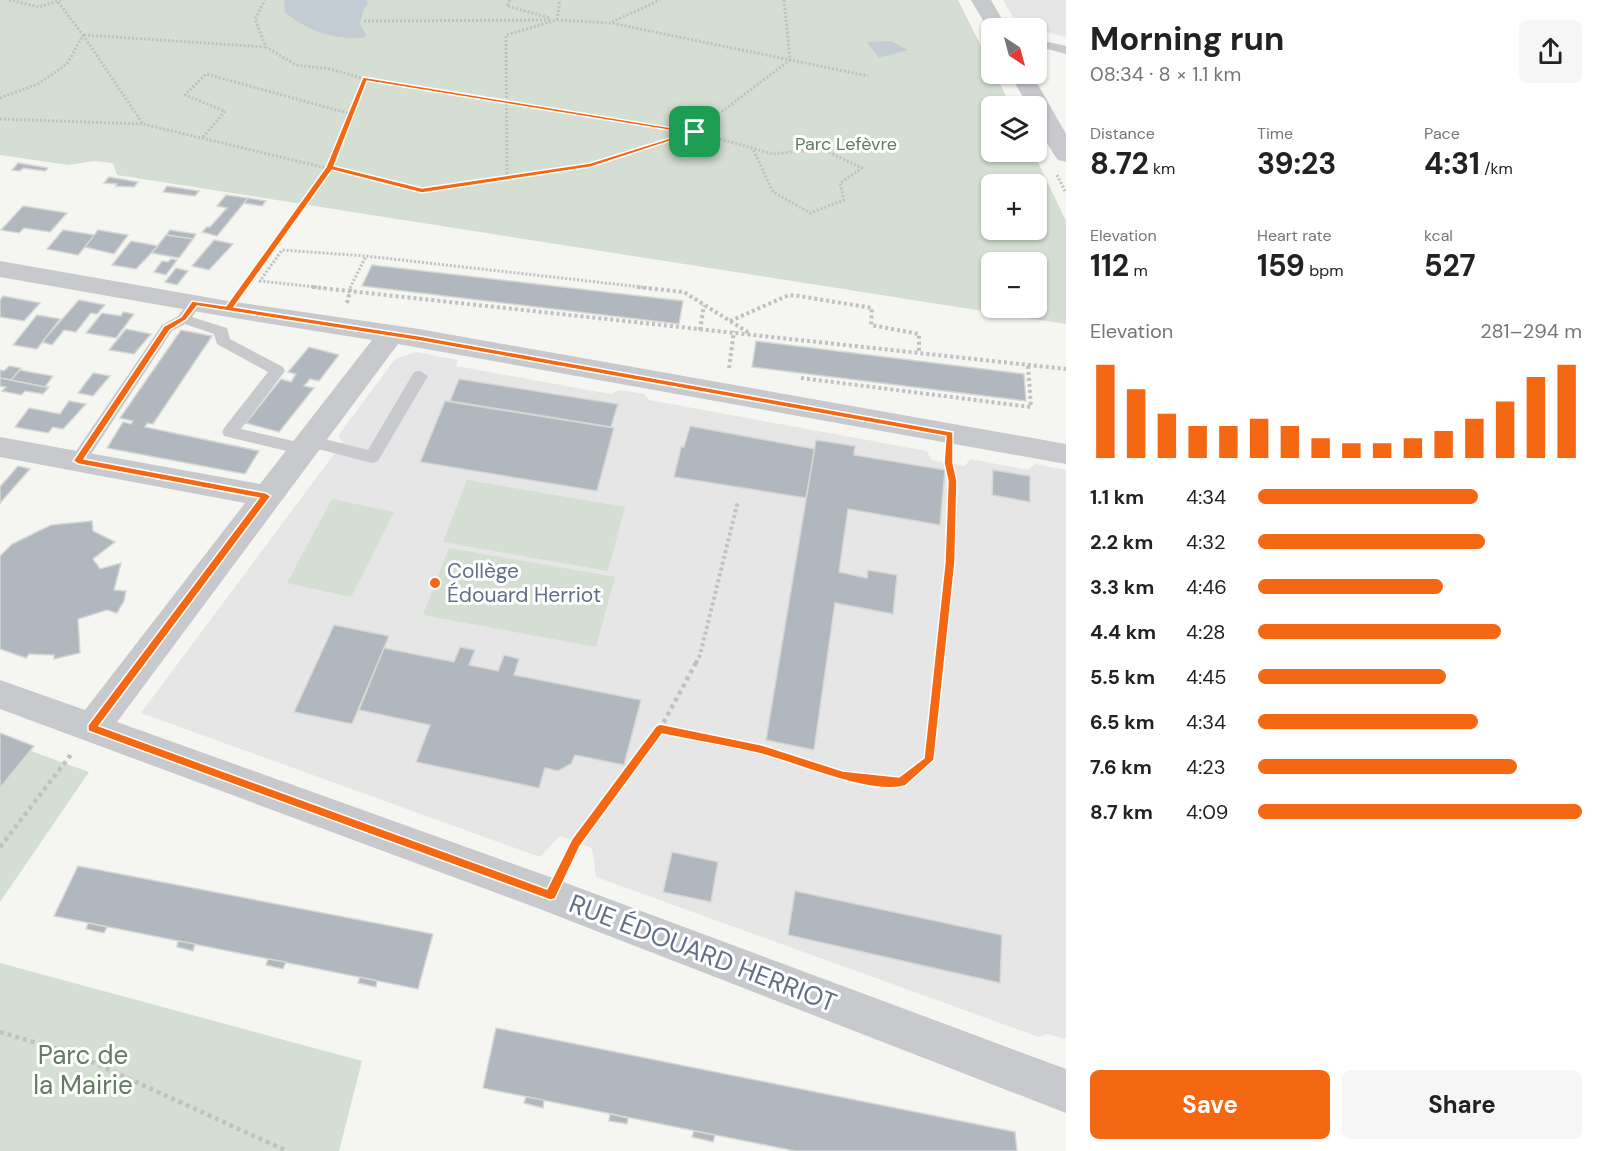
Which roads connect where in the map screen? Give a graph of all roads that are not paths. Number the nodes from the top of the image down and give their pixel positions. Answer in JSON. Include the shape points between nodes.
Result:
{"nodes":[{"id":1,"x":981,"y":0,"type":"edge"},
{"id":2,"x":991,"y":18,"type":"edge"},
{"id":3,"x":1047,"y":46,"type":"edge"},
{"id":4,"x":1066,"y":50,"type":"edge"},
{"id":5,"x":1027,"y":84,"type":"edge"},
{"id":6,"x":1066,"y":155,"type":"edge"},
{"id":7,"x":0,"y":269,"type":"edge"},
{"id":8,"x":189,"y":311,"type":"junction"},
{"id":9,"x":391,"y":334,"type":"junction"},
{"id":10,"x":420,"y":376,"type":"dead end"},
{"id":11,"x":306,"y":445,"type":"junction"},
{"id":12,"x":0,"y":447,"type":"edge"},
{"id":13,"x":1066,"y":454,"type":"edge"},
{"id":14,"x":78,"y":461,"type":"junction"},
{"id":15,"x":266,"y":496,"type":"junction"},
{"id":16,"x":0,"y":694,"type":"edge"},
{"id":17,"x":92,"y":728,"type":"junction"},
{"id":18,"x":1066,"y":1092,"type":"edge"}],
"edges":[{"from":1,"to":2,"type":"street"},
{"from":3,"to":4,"type":"lane"},
{"from":5,"to":6,"type":"street"},
{"from":7,"to":8,"type":"street"},
{"from":8,"to":9,"type":"street","via":[[228,309]]},
{"from":8,"to":11,"type":"lane","via":[[222,331],[222,341],[277,371],[230,432]]},
{"from":8,"to":14,"type":"lane","via":[[167,328]]},
{"from":9,"to":11,"type":"street"},
{"from":9,"to":13,"type":"street"},
{"from":10,"to":11,"type":"lane","via":[[372,457]]},
{"from":11,"to":15,"type":"street"},
{"from":12,"to":14,"type":"street"},
{"from":14,"to":15,"type":"street"},
{"from":15,"to":17,"type":"street"},
{"from":16,"to":17,"type":"street","name":"RUE ÉDOUARD HERRIOT"},
{"from":17,"to":18,"type":"street","name":"RUE ÉDOUARD HERRIOT","via":[[550,895]]}]}
